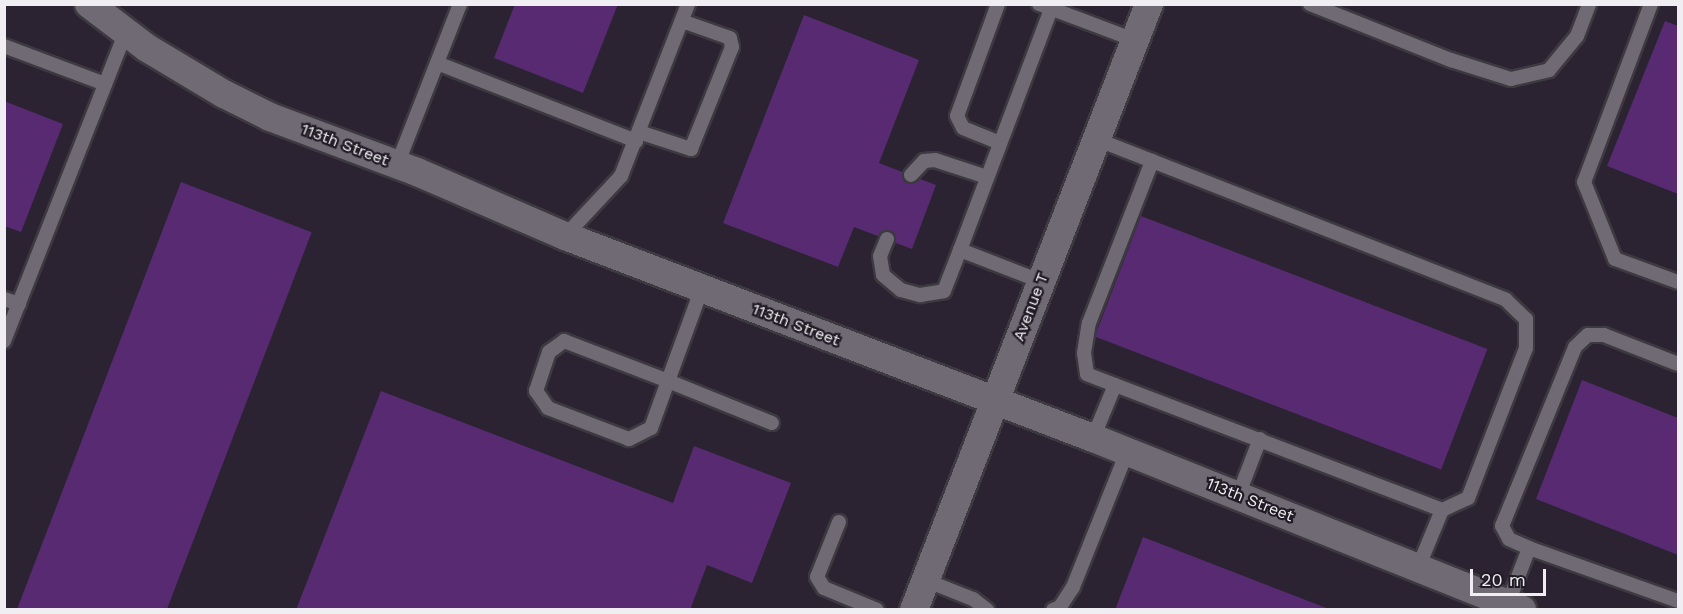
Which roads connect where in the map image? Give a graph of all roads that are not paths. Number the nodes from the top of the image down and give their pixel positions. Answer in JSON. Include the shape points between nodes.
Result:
{"nodes":[{"id":1,"x":89,"y":4,"type":"edge"},
{"id":2,"x":459,"y":4,"type":"edge"},
{"id":3,"x":688,"y":4,"type":"edge"},
{"id":4,"x":998,"y":4,"type":"edge"},
{"id":5,"x":1149,"y":4,"type":"edge"},
{"id":6,"x":1310,"y":4,"type":"edge"},
{"id":7,"x":1589,"y":4,"type":"edge"},
{"id":8,"x":1651,"y":4,"type":"edge"},
{"id":9,"x":1045,"y":7,"type":"edge"},
{"id":10,"x":682,"y":21,"type":"junction"},
{"id":11,"x":126,"y":32,"type":"junction"},
{"id":12,"x":1135,"y":40,"type":"junction"},
{"id":13,"x":4,"y":46,"type":"edge"},
{"id":14,"x":437,"y":63,"type":"junction"},
{"id":15,"x":105,"y":84,"type":"junction"},
{"id":16,"x":638,"y":136,"type":"junction"},
{"id":17,"x":1096,"y":139,"type":"junction"},
{"id":18,"x":1000,"y":143,"type":"junction"},
{"id":19,"x":1152,"y":161,"type":"junction"},
{"id":20,"x":397,"y":165,"type":"junction"},
{"id":21,"x":911,"y":175,"type":"dead end"},
{"id":22,"x":987,"y":177,"type":"junction"},
{"id":23,"x":565,"y":236,"type":"junction"},
{"id":24,"x":887,"y":239,"type":"dead end"},
{"id":25,"x":960,"y":250,"type":"junction"},
{"id":26,"x":1041,"y":281,"type":"junction"},
{"id":27,"x":1678,"y":282,"type":"edge"},
{"id":28,"x":702,"y":288,"type":"junction"},
{"id":29,"x":4,"y":298,"type":"edge"},
{"id":30,"x":19,"y":304,"type":"junction"},
{"id":31,"x":4,"y":341,"type":"edge"},
{"id":32,"x":1678,"y":364,"type":"edge"},
{"id":33,"x":668,"y":381,"type":"junction"},
{"id":34,"x":1115,"y":385,"type":"junction"},
{"id":35,"x":995,"y":400,"type":"junction"},
{"id":36,"x":772,"y":423,"type":"dead end"},
{"id":37,"x":1093,"y":438,"type":"junction"},
{"id":38,"x":1260,"y":439,"type":"junction"},
{"id":39,"x":1127,"y":452,"type":"junction"},
{"id":40,"x":1238,"y":496,"type":"junction"},
{"id":41,"x":1442,"y":510,"type":"junction"},
{"id":42,"x":839,"y":522,"type":"dead end"},
{"id":43,"x":1529,"y":548,"type":"junction"},
{"id":44,"x":1418,"y":568,"type":"junction"},
{"id":45,"x":926,"y":580,"type":"junction"},
{"id":46,"x":1678,"y":601,"type":"edge"},
{"id":47,"x":1512,"y":608,"type":"edge"},
{"id":48,"x":877,"y":609,"type":"edge"},
{"id":49,"x":914,"y":609,"type":"edge"},
{"id":50,"x":987,"y":609,"type":"edge"},
{"id":51,"x":1053,"y":609,"type":"edge"}],
"edges":[{"from":1,"to":11,"type":"street","name":"113th Street"},
{"from":2,"to":14,"type":"lane"},
{"from":3,"to":10,"type":"lane"},
{"from":4,"to":18,"type":"lane","via":[[957,116],[963,128]]},
{"from":5,"to":12,"type":"street","name":"Avenue T"},
{"from":6,"to":7,"type":"lane","via":[[1451,60],[1511,79],[1549,70],[1576,36]]},
{"from":8,"to":27,"type":"lane","via":[[1584,182],[1615,259]]},
{"from":9,"to":12,"type":"lane"},
{"from":9,"to":18,"type":"lane"},
{"from":10,"to":16,"type":"lane"},
{"from":10,"to":16,"type":"lane","via":[[730,38],[728,58],[691,149]]},
{"from":11,"to":15,"type":"lane"},
{"from":11,"to":20,"type":"street","name":"113th Street","via":[[224,94],[270,117]]},
{"from":12,"to":17,"type":"street","name":"Avenue T"},
{"from":13,"to":15,"type":"lane"},
{"from":14,"to":16,"type":"lane"},
{"from":14,"to":20,"type":"lane"},
{"from":15,"to":30,"type":"lane"},
{"from":16,"to":23,"type":"lane","via":[[621,176]]},
{"from":17,"to":19,"type":"lane"},
{"from":17,"to":26,"type":"street","name":"Avenue T"},
{"from":18,"to":22,"type":"lane"},
{"from":19,"to":34,"type":"lane","via":[[1089,322],[1084,353],[1087,374]]},
{"from":19,"to":41,"type":"lane","via":[[1506,300],[1526,319],[1526,348],[1468,498]]},
{"from":20,"to":23,"type":"street","name":"113th Street"},
{"from":21,"to":22,"type":"lane","via":[[924,161],[934,160]]},
{"from":22,"to":25,"type":"lane"},
{"from":23,"to":28,"type":"street","name":"113th Street"},
{"from":24,"to":25,"type":"lane","via":[[880,264],[883,276],[902,290],[920,295],[944,291]]},
{"from":25,"to":26,"type":"lane"},
{"from":26,"to":35,"type":"street","name":"Avenue T"},
{"from":28,"to":33,"type":"lane"},
{"from":28,"to":35,"type":"street","name":"113th Street"},
{"from":29,"to":30,"type":"lane"},
{"from":30,"to":31,"type":"lane"},
{"from":32,"to":43,"type":"lane","via":[[1604,335],[1588,336],[1575,347],[1502,525],[1509,539]]},
{"from":33,"to":33,"type":"lane","via":[[651,428],[629,439],[548,408],[536,391],[549,352],[564,341]]},
{"from":33,"to":36,"type":"lane"},
{"from":34,"to":37,"type":"lane"},
{"from":34,"to":38,"type":"lane"},
{"from":35,"to":37,"type":"street","name":"113th Street"},
{"from":35,"to":45,"type":"street","name":"Avenue T"},
{"from":37,"to":39,"type":"street","name":"113th Street"},
{"from":38,"to":40,"type":"lane"},
{"from":38,"to":41,"type":"lane"},
{"from":39,"to":40,"type":"street","name":"113th Street"},
{"from":39,"to":51,"type":"lane","via":[[1073,587],[1060,607]]},
{"from":40,"to":44,"type":"street","name":"113th Street"},
{"from":41,"to":44,"type":"lane"},
{"from":42,"to":48,"type":"lane","via":[[817,577],[824,588]]},
{"from":43,"to":46,"type":"lane"},
{"from":43,"to":47,"type":"lane"},
{"from":44,"to":47,"type":"street","name":"113th Street"},
{"from":45,"to":49,"type":"street","name":"Avenue T"},
{"from":45,"to":50,"type":"lane","via":[[974,599]]}]}
